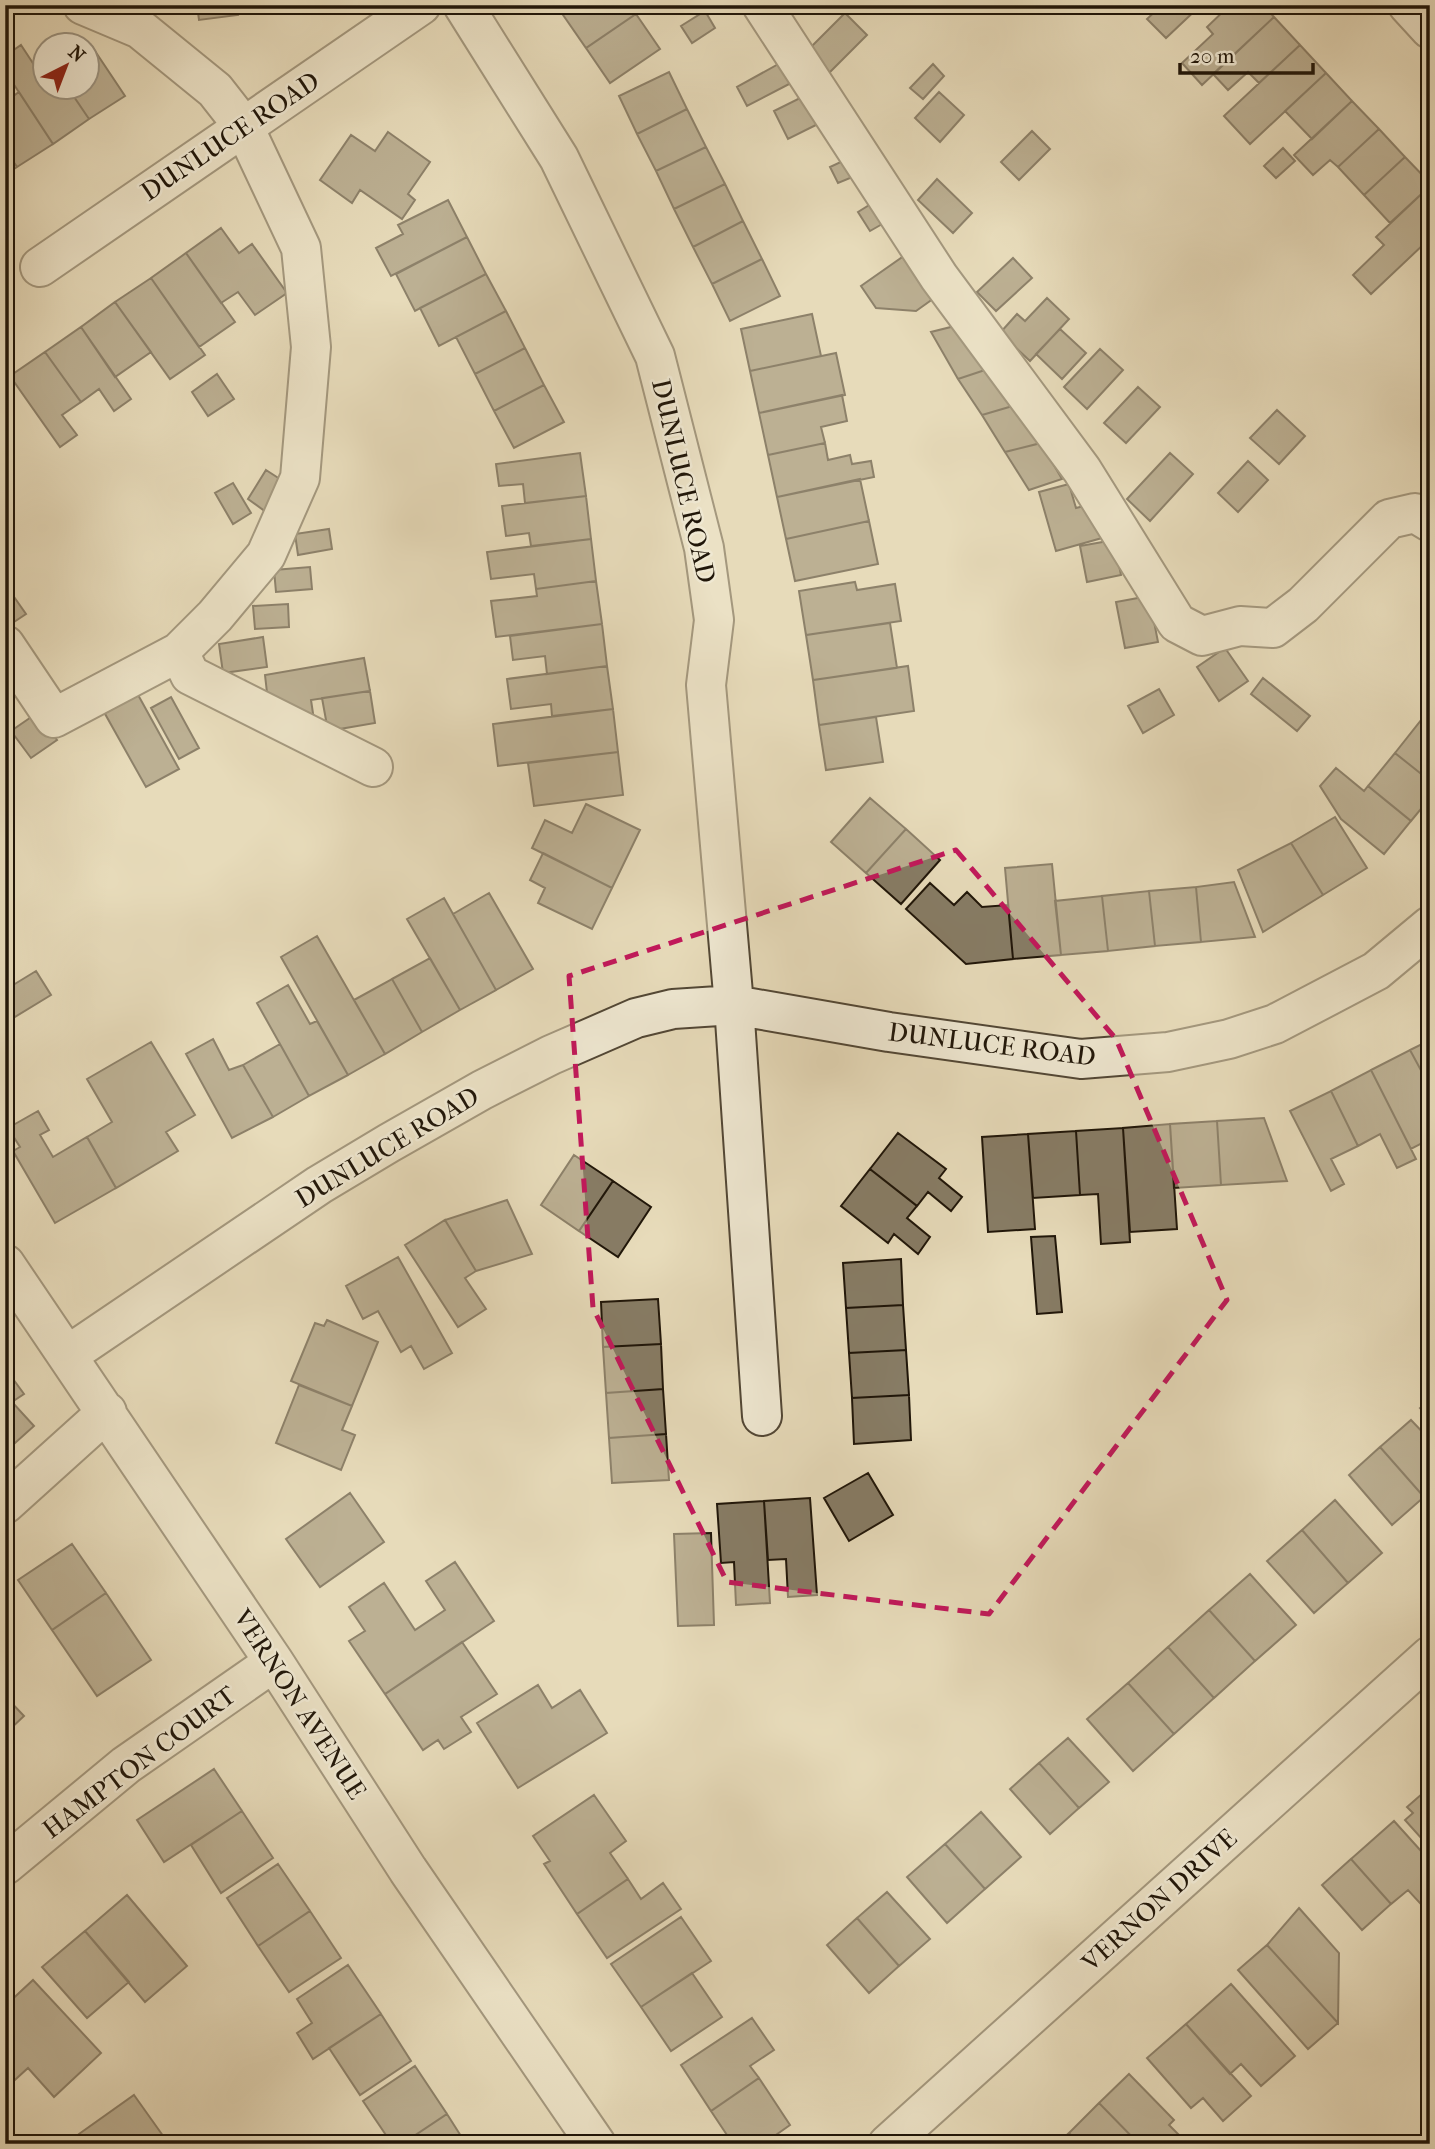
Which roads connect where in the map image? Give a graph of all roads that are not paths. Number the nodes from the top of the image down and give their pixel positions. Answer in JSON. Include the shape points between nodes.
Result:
{"nodes":[{"id":1,"x":83,"y":5,"type":"edge"},
{"id":2,"x":421,"y":5,"type":"edge"},
{"id":3,"x":463,"y":5,"type":"edge"},
{"id":4,"x":762,"y":5,"type":"edge"},
{"id":5,"x":1408,"y":5,"type":"edge"},
{"id":6,"x":1430,"y":29,"type":"edge"},
{"id":7,"x":244,"y":127,"type":"junction"},
{"id":8,"x":40,"y":267,"type":"dead end"},
{"id":9,"x":1430,"y":522,"type":"edge"},
{"id":10,"x":5,"y":645,"type":"edge"},
{"id":11,"x":179,"y":652,"type":"junction"},
{"id":12,"x":373,"y":767,"type":"dead end"},
{"id":13,"x":1430,"y":926,"type":"edge"},
{"id":14,"x":734,"y":1005,"type":"junction"},
{"id":15,"x":5,"y":1264,"type":"edge"},
{"id":16,"x":68,"y":1355,"type":"junction"},
{"id":17,"x":107,"y":1412,"type":"junction"},
{"id":18,"x":762,"y":1416,"type":"dead end"},
{"id":19,"x":5,"y":1504,"type":"edge"},
{"id":20,"x":1430,"y":1656,"type":"edge"},
{"id":21,"x":274,"y":1662,"type":"junction"},
{"id":22,"x":5,"y":1865,"type":"edge"},
{"id":23,"x":596,"y":2144,"type":"edge"},
{"id":24,"x":888,"y":2144,"type":"edge"}],
"edges":[{"from":1,"to":7,"type":"street","via":[[140,29],[215,90]]},
{"from":2,"to":7,"type":"street","name":"DUNLUCE ROAD"},
{"from":3,"to":14,"type":"street","name":"DUNLUCE ROAD","via":[[559,158],[655,356],[704,548],[714,620],[706,685]]},
{"from":4,"to":9,"type":"street","via":[[939,277],[1082,470],[1177,623],[1202,636],[1240,626],[1273,628],[1303,605],[1389,519],[1415,513]]},
{"from":5,"to":6,"type":"street"},
{"from":7,"to":8,"type":"street","name":"DUNLUCE ROAD"},
{"from":7,"to":11,"type":"street","via":[[301,248],[311,347],[300,478],[265,555]]},
{"from":10,"to":11,"type":"street","via":[[54,718]]},
{"from":11,"to":12,"type":"street","via":[[190,675]]},
{"from":13,"to":14,"type":"street","name":"DUNLUCE ROAD","via":[[1376,971],[1275,1024],[1168,1052],[1081,1059]]},
{"from":14,"to":16,"type":"street","name":"DUNLUCE ROAD","via":[[673,1009],[636,1018],[482,1090],[319,1185]]},
{"from":14,"to":18,"type":"street","name":"DUNLUCE ROAD"},
{"from":15,"to":16,"type":"street","name":"VERNON AVENUE"},
{"from":16,"to":17,"type":"street","name":"VERNON AVENUE"},
{"from":17,"to":19,"type":"street"},
{"from":17,"to":21,"type":"street","name":"VERNON AVENUE"},
{"from":20,"to":24,"type":"street","name":"VERNON DRIVE"},
{"from":21,"to":22,"type":"street","name":"HAMPTON COURT","via":[[126,1765]]},
{"from":21,"to":23,"type":"street","name":"VERNON AVENUE","via":[[402,1860]]}]}
